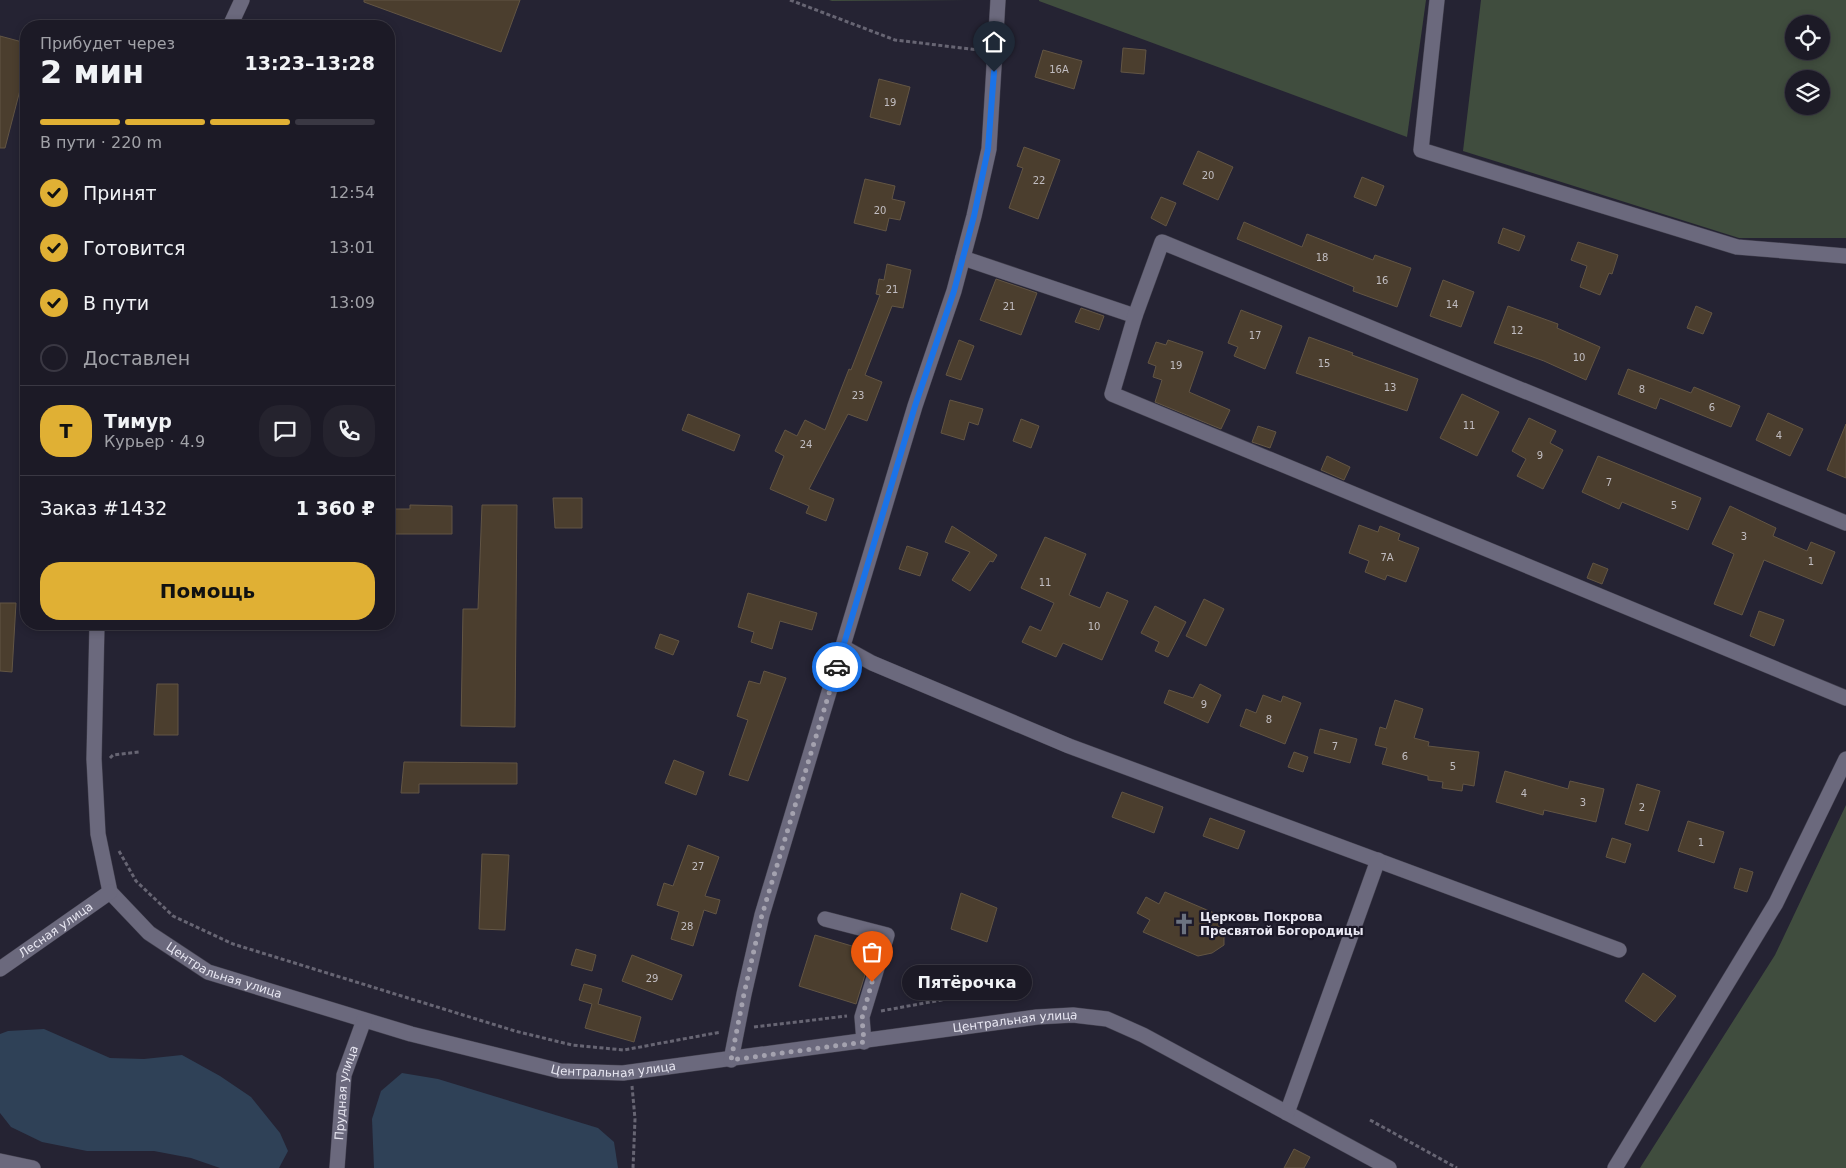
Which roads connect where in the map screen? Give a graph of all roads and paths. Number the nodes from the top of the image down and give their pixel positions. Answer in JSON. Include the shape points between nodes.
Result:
{"nodes":[{"id":1,"x":242,"y":0,"type":"edge"},
{"id":2,"x":790,"y":0,"type":"edge"},
{"id":3,"x":998,"y":0,"type":"edge"},
{"id":4,"x":1437,"y":0,"type":"edge"},
{"id":5,"x":233,"y":20,"type":"edge"},
{"id":6,"x":995,"y":52,"type":"junction"},
{"id":7,"x":1846,"y":256,"type":"edge"},
{"id":8,"x":963,"y":258,"type":"junction"},
{"id":9,"x":1136,"y":316,"type":"junction"},
{"id":10,"x":1846,"y":523,"type":"edge"},
{"id":11,"x":97,"y":630,"type":"edge"},
{"id":12,"x":843,"y":647,"type":"junction"},
{"id":13,"x":1846,"y":698,"type":"edge"},
{"id":14,"x":139,"y":752,"type":"dead end"},
{"id":15,"x":1846,"y":759,"type":"edge"},
{"id":16,"x":108,"y":766,"type":"dead end"},
{"id":17,"x":118,"y":848,"type":"dead end"},
{"id":18,"x":1378,"y":860,"type":"junction"},
{"id":19,"x":110,"y":892,"type":"junction"},
{"id":20,"x":826,"y":919,"type":"dead end"},
{"id":21,"x":1619,"y":950,"type":"dead end"},
{"id":22,"x":0,"y":969,"type":"edge"},
{"id":23,"x":998,"y":974,"type":"dead end"},
{"id":24,"x":863,"y":1014,"type":"junction"},
{"id":25,"x":364,"y":1020,"type":"junction"},
{"id":26,"x":737,"y":1030,"type":"junction"},
{"id":27,"x":864,"y":1042,"type":"junction"},
{"id":28,"x":731,"y":1060,"type":"junction"},
{"id":29,"x":642,"y":1087,"type":"dead end"},
{"id":30,"x":1287,"y":1113,"type":"junction"},
{"id":31,"x":1370,"y":1120,"type":"dead end"},
{"id":32,"x":0,"y":1161,"type":"edge"},
{"id":33,"x":33,"y":1168,"type":"edge"},
{"id":34,"x":337,"y":1168,"type":"edge"},
{"id":35,"x":633,"y":1168,"type":"edge"},
{"id":36,"x":1389,"y":1168,"type":"edge"},
{"id":37,"x":1458,"y":1168,"type":"edge"},
{"id":38,"x":1615,"y":1168,"type":"edge"}],
"edges":[{"from":1,"to":5,"type":"street"},
{"from":2,"to":6,"type":"path","via":[[894,40]]},
{"from":3,"to":6,"type":"street"},
{"from":4,"to":7,"type":"street","via":[[1421,150],[1737,246]]},
{"from":6,"to":8,"type":"street","via":[[988,149]]},
{"from":8,"to":9,"type":"street"},
{"from":8,"to":12,"type":"street"},
{"from":9,"to":10,"type":"street","via":[[1162,242]]},
{"from":9,"to":13,"type":"street","via":[[1112,394]]},
{"from":11,"to":19,"type":"street","via":[[96,798],[98,834]]},
{"from":12,"to":18,"type":"street","via":[[872,664],[1069,746]]},
{"from":12,"to":26,"type":"street","via":[[762,915]]},
{"from":14,"to":16,"type":"path","via":[[114,755]]},
{"from":15,"to":38,"type":"street","via":[[1776,903]]},
{"from":17,"to":26,"type":"path","via":[[136,881],[173,916],[232,944],[515,1031],[572,1045],[624,1050]]},
{"from":18,"to":21,"type":"street"},
{"from":18,"to":30,"type":"street"},
{"from":19,"to":22,"type":"street","name":"Лесная улица"},
{"from":19,"to":25,"type":"street","name":"Центральная улица","via":[[149,933],[208,972]]},
{"from":20,"to":24,"type":"street","via":[[887,935]]},
{"from":23,"to":24,"type":"path","via":[[996,984],[985,992]]},
{"from":24,"to":26,"type":"path"},
{"from":24,"to":27,"type":"street"},
{"from":25,"to":28,"type":"street","name":"Центральная улица","via":[[560,1070],[623,1073]]},
{"from":25,"to":34,"type":"street","name":"Прудная улица","via":[[344,1074]]},
{"from":26,"to":28,"type":"street"},
{"from":27,"to":28,"type":"street","name":"Центральная улица"},
{"from":27,"to":30,"type":"street","name":"Центральная улица","via":[[1037,1018],[1073,1015],[1107,1019]]},
{"from":29,"to":35,"type":"path","via":[[632,1088],[635,1119]]},
{"from":30,"to":36,"type":"street","name":"Центральная улица"},
{"from":31,"to":37,"type":"path"},
{"from":32,"to":33,"type":"street"}]}
